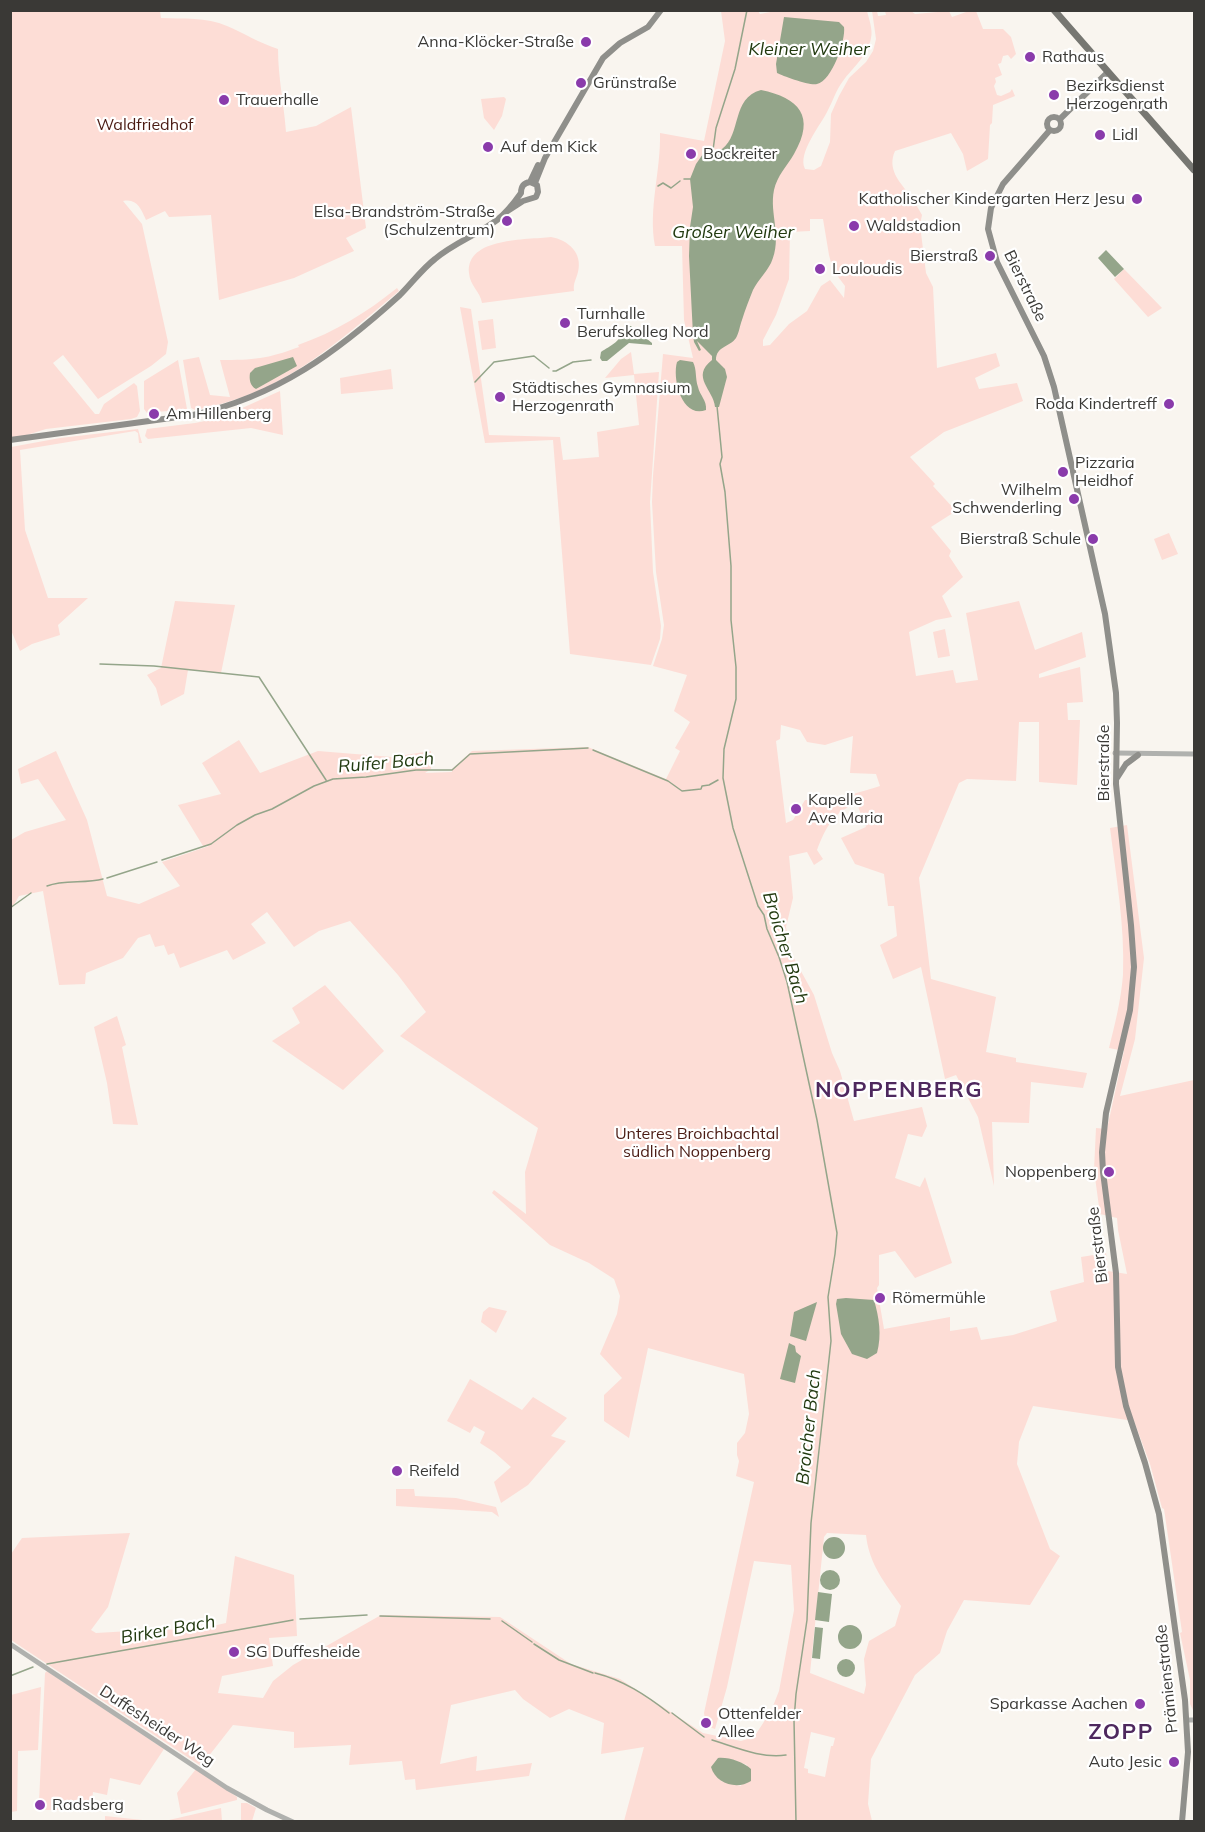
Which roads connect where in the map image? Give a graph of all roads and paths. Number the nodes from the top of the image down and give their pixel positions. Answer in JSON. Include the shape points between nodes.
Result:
{"nodes":[{"id":1,"x":661,"y":10,"type":"edge"},
{"id":2,"x":1054,"y":10,"type":"edge"},
{"id":3,"x":1107,"y":73,"type":"junction"},
{"id":4,"x":1060,"y":119,"type":"junction"},
{"id":5,"x":1050,"y":130,"type":"junction"},
{"id":6,"x":1194,"y":170,"type":"edge"},
{"id":7,"x":532,"y":183,"type":"junction"},
{"id":8,"x":521,"y":193,"type":"junction"},
{"id":9,"x":527,"y":199,"type":"junction"},
{"id":10,"x":506,"y":212,"type":"junction"},
{"id":11,"x":10,"y":440,"type":"edge"},
{"id":12,"x":1115,"y":753,"type":"junction"},
{"id":13,"x":1194,"y":754,"type":"edge"},
{"id":14,"x":1138,"y":755,"type":"junction"},
{"id":15,"x":1116,"y":781,"type":"junction"},
{"id":16,"x":1133,"y":1429,"type":"joint"},
{"id":17,"x":10,"y":1644,"type":"edge"},
{"id":18,"x":1187,"y":1720,"type":"junction"},
{"id":19,"x":1194,"y":1720,"type":"edge"},
{"id":20,"x":293,"y":1821,"type":"edge"},
{"id":21,"x":1182,"y":1821,"type":"edge"}],
"edges":[{"from":1,"to":7,"type":"main road","via":[[648,27],[603,58]]},
{"from":2,"to":3,"type":"main road"},
{"from":3,"to":4,"type":"main road"},
{"from":3,"to":6,"type":"main road"},
{"from":4,"to":5,"type":"main road","via":[[1059,130]]},
{"from":4,"to":5,"type":"main road","via":[[1049,119]]},
{"from":5,"to":12,"type":"main road","name":"Bierstraße","via":[[996,195],[988,222],[989,237],[998,264],[1044,356],[1058,399],[1105,614],[1116,699]]},
{"from":7,"to":8,"type":"main road","via":[[523,186]]},
{"from":7,"to":9,"type":"main road","via":[[538,187],[538,194]]},
{"from":8,"to":9,"type":"main road"},
{"from":8,"to":10,"type":"main road"},
{"from":9,"to":10,"type":"main road"},
{"from":10,"to":11,"type":"main road","via":[[437,257],[338,346],[301,373],[259,395],[194,415]]},
{"from":12,"to":14,"type":"street"},
{"from":12,"to":15,"type":"main road","name":"Bierstraße"},
{"from":13,"to":14,"type":"street"},
{"from":14,"to":15,"type":"main road","via":[[1126,764]]},
{"from":15,"to":16,"type":"main road","name":"Bierstraße","via":[[1133,978],[1102,1152],[1116,1273],[1118,1367]]},
{"from":16,"to":18,"type":"main road","name":"Prämienstraße","via":[[1160,1514]]},
{"from":17,"to":20,"type":"street","name":"Duffesheider Weg","via":[[226,1788]]},
{"from":18,"to":19,"type":"street"},
{"from":18,"to":21,"type":"main road","name":"Prämienstraße"}]}
